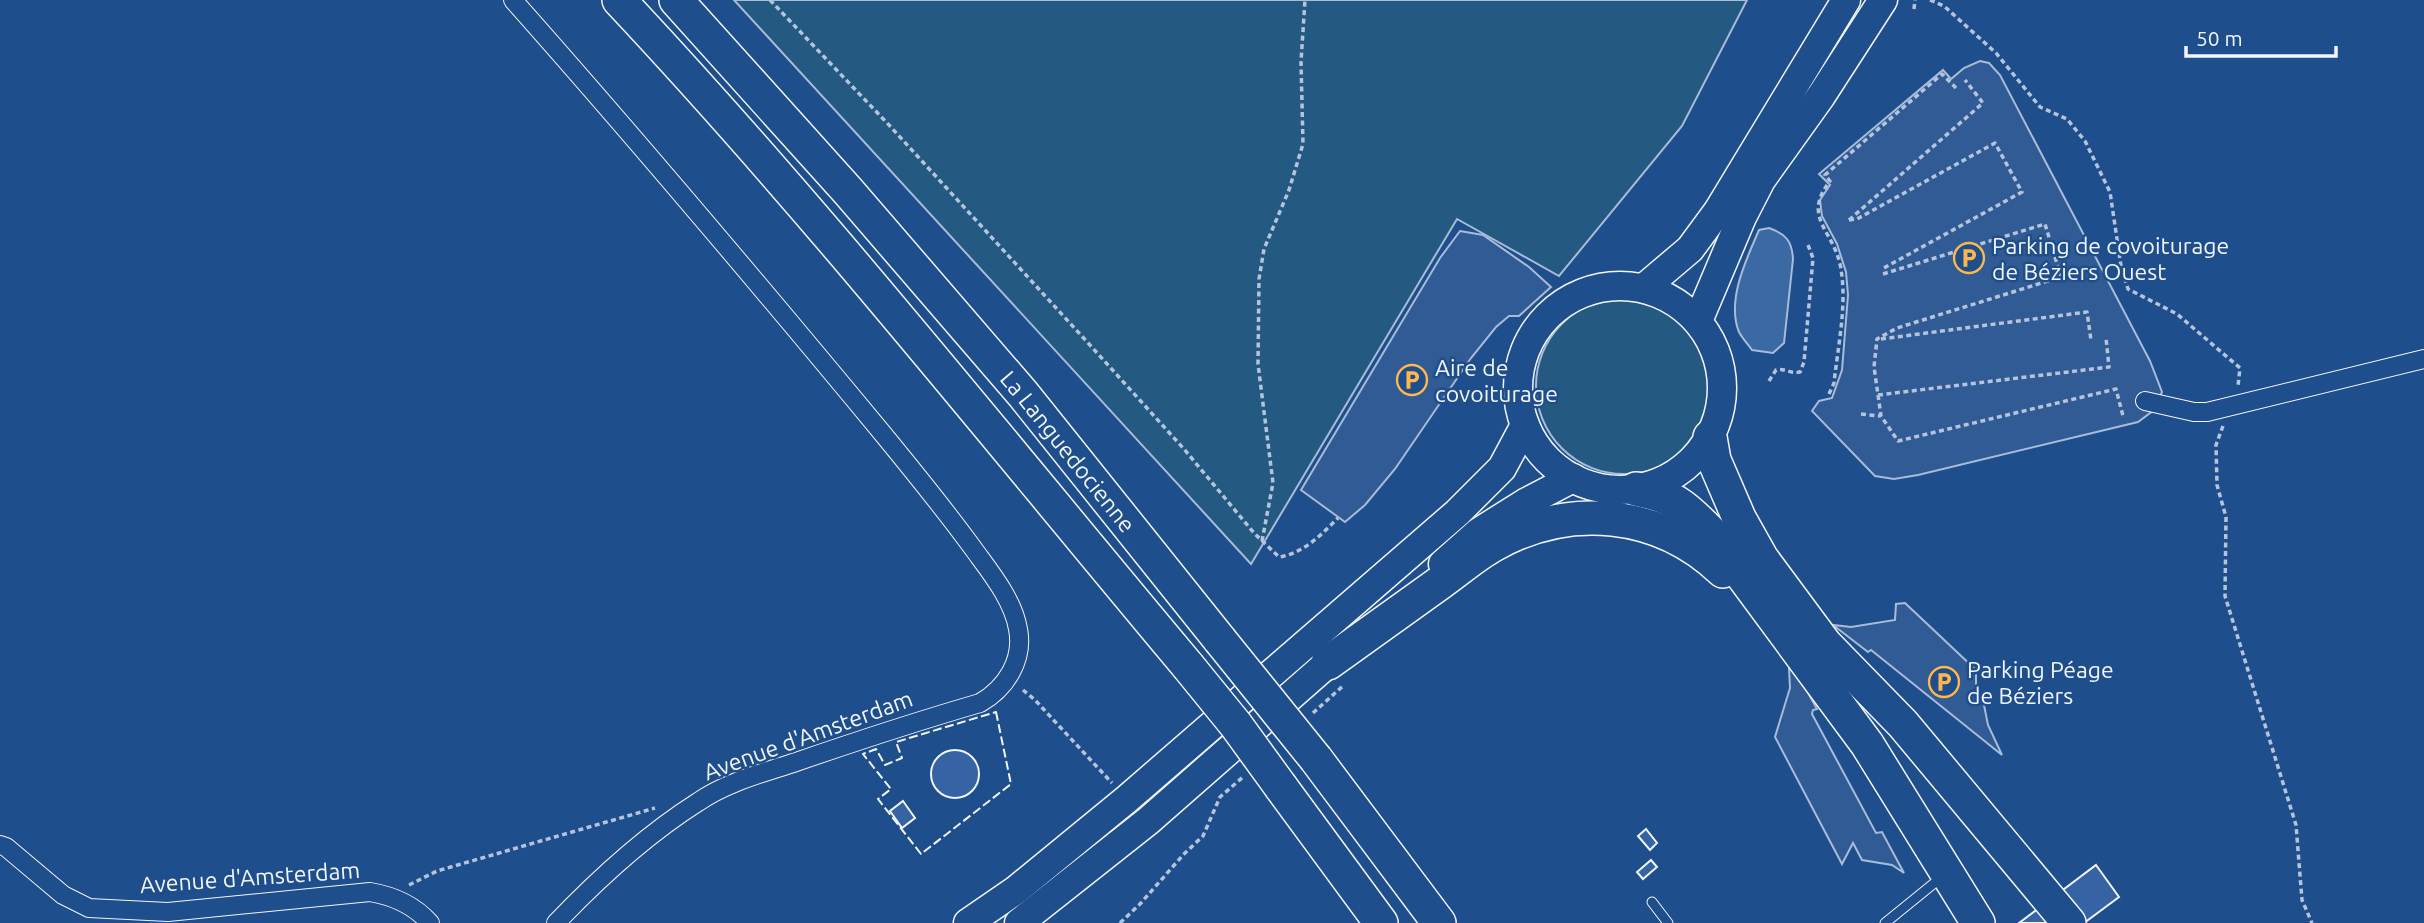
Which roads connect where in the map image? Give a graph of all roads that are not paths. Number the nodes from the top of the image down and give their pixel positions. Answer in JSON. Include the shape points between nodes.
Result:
{"nodes":[{"id":1,"x":513,"y":0,"type":"edge"},
{"id":2,"x":619,"y":0,"type":"edge"},
{"id":3,"x":676,"y":0,"type":"edge"},
{"id":4,"x":1846,"y":0,"type":"edge"},
{"id":5,"x":1883,"y":0,"type":"edge"},
{"id":6,"x":1644,"y":288,"type":"junction"},
{"id":7,"x":1699,"y":321,"type":"junction"},
{"id":8,"x":2424,"y":359,"type":"edge"},
{"id":9,"x":2145,"y":401,"type":"dead end"},
{"id":10,"x":1525,"y":425,"type":"junction"},
{"id":11,"x":1710,"y":437,"type":"junction"},
{"id":12,"x":1573,"y":478,"type":"junction"},
{"id":13,"x":1636,"y":489,"type":"junction"},
{"id":14,"x":1779,"y":627,"type":"junction"},
{"id":15,"x":1328,"y":663,"type":"junction"},
{"id":16,"x":0,"y":845,"type":"edge"},
{"id":17,"x":1947,"y":873,"type":"junction"},
{"id":18,"x":1652,"y":902,"type":"dead end"},
{"id":19,"x":430,"y":923,"type":"edge"},
{"id":20,"x":556,"y":923,"type":"edge"},
{"id":21,"x":968,"y":923,"type":"edge"},
{"id":22,"x":1019,"y":923,"type":"edge"},
{"id":23,"x":1381,"y":923,"type":"edge"},
{"id":24,"x":1439,"y":923,"type":"edge"},
{"id":25,"x":1668,"y":923,"type":"edge"},
{"id":26,"x":1885,"y":923,"type":"edge"},
{"id":27,"x":1978,"y":923,"type":"edge"},
{"id":28,"x":2069,"y":923,"type":"edge"}],
"edges":[{"from":1,"to":20,"type":"street","name":"Avenue d'Amsterdam","via":[[945,509],[991,573],[1012,609],[1018,630],[1017,660],[993,695],[733,784],[698,801],[605,876]]},
{"from":2,"to":23,"type":"highway","name":"La Languedocienne","bridge":true,"via":[[814,218],[987,422],[1236,724]]},
{"from":3,"to":24,"type":"highway","name":"La Languedocienne","bridge":true,"via":[[1023,394],[1316,759]]},
{"from":4,"to":6,"type":"main road","via":[[1718,211],[1690,249]]},
{"from":5,"to":7,"type":"main road","via":[[1761,180]]},
{"from":6,"to":7,"type":"main road","via":[[1674,300]]},
{"from":6,"to":10,"type":"main road","via":[[1617,285],[1590,290],[1566,301],[1545,319],[1529,342],[1520,369]]},
{"from":7,"to":11,"type":"main road","via":[[1721,370],[1723,398]]},
{"from":8,"to":9,"type":"street","via":[[2207,411]]},
{"from":10,"to":12,"type":"main road","via":[[1553,464]]},
{"from":10,"to":21,"type":"main road","via":[[1502,468],[1457,513],[1128,799]]},
{"from":11,"to":13,"type":"main road","via":[[1691,461],[1666,479]]},
{"from":11,"to":28,"type":"highway","via":[[1714,460],[1739,517],[1762,558],[1825,644],[1903,724]]},
{"from":12,"to":13,"type":"main road","via":[[1604,489]]},
{"from":12,"to":15,"type":"main road","via":[[1479,532]]},
{"from":13,"to":14,"type":"highway","via":[[1667,495],[1693,514],[1748,580]]},
{"from":14,"to":15,"type":"highway","via":[[1702,551],[1666,531],[1630,520],[1573,518],[1534,527],[1493,545]]},
{"from":14,"to":17,"type":"highway","via":[[1867,744]]},
{"from":15,"to":22,"type":"main road","via":[[1149,821]]},
{"from":16,"to":19,"type":"street","name":"Avenue d'Amsterdam","via":[[63,895],[89,908],[168,912],[370,892],[389,895],[419,911]]},
{"from":17,"to":26,"type":"lane"},
{"from":17,"to":27,"type":"highway"},
{"from":18,"to":25,"type":"lane"}]}
